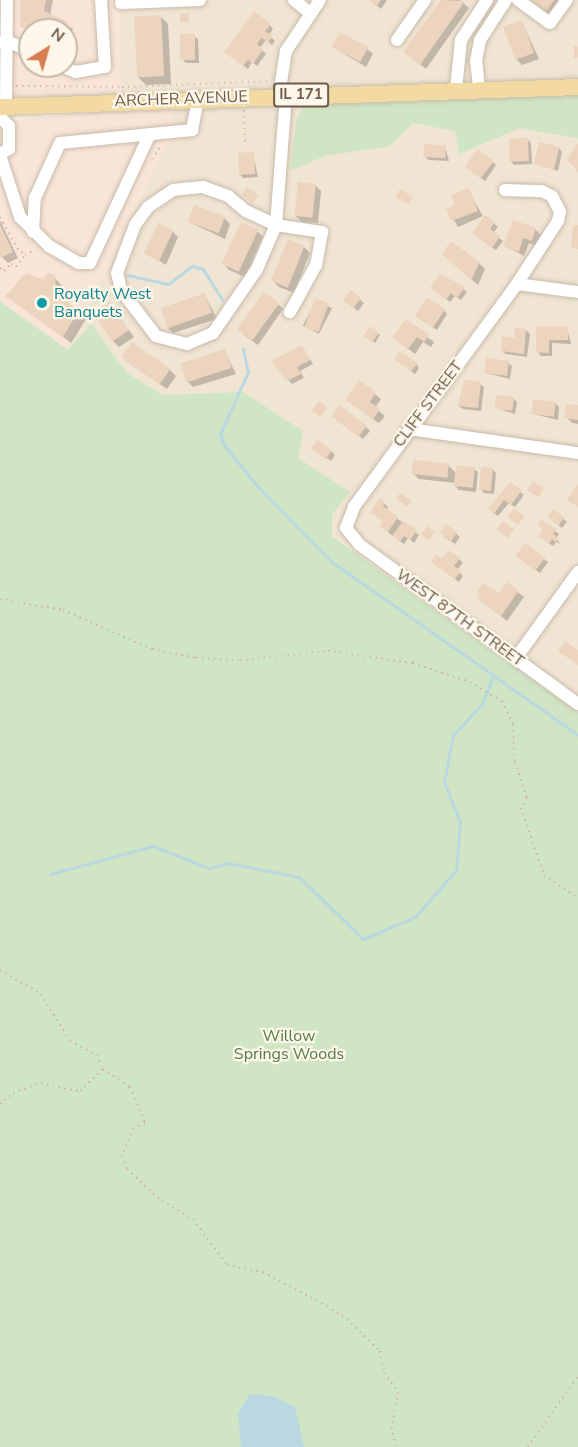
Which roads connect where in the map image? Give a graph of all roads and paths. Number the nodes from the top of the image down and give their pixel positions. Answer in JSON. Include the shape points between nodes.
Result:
{"nodes":[{"id":1,"x":7,"y":0,"type":"edge"},
{"id":2,"x":100,"y":0,"type":"edge"},
{"id":3,"x":200,"y":0,"type":"edge"},
{"id":4,"x":294,"y":0,"type":"edge"},
{"id":5,"x":320,"y":0,"type":"edge"},
{"id":6,"x":425,"y":0,"type":"edge"},
{"id":7,"x":487,"y":0,"type":"edge"},
{"id":8,"x":506,"y":0,"type":"edge"},
{"id":9,"x":518,"y":0,"type":"edge"},
{"id":10,"x":567,"y":0,"type":"edge"},
{"id":11,"x":159,"y":1,"type":"edge"},
{"id":12,"x":121,"y":3,"type":"dead end"},
{"id":13,"x":310,"y":14,"type":"junction"},
{"id":14,"x":397,"y":40,"type":"dead end"},
{"id":15,"x":4,"y":43,"type":"edge"},
{"id":16,"x":78,"y":72,"type":"edge"},
{"id":17,"x":16,"y":86,"type":"dead end"},
{"id":18,"x":578,"y":87,"type":"edge"},
{"id":19,"x":479,"y":88,"type":"junction"},
{"id":20,"x":456,"y":89,"type":"junction"},
{"id":21,"x":279,"y":90,"type":"junction"},
{"id":22,"x":198,"y":98,"type":"junction"},
{"id":23,"x":244,"y":105,"type":"dead end"},
{"id":24,"x":2,"y":110,"type":"edge"},
{"id":25,"x":150,"y":134,"type":"junction"},
{"id":26,"x":245,"y":144,"type":"dead end"},
{"id":27,"x":0,"y":154,"type":"edge"},
{"id":28,"x":505,"y":190,"type":"dead end"},
{"id":29,"x":0,"y":216,"type":"edge"},
{"id":30,"x":276,"y":225,"type":"junction"},
{"id":31,"x":33,"y":232,"type":"junction"},
{"id":32,"x":45,"y":243,"type":"junction"},
{"id":33,"x":25,"y":255,"type":"junction"},
{"id":34,"x":0,"y":268,"type":"edge"},
{"id":35,"x":518,"y":284,"type":"junction"},
{"id":36,"x":578,"y":292,"type":"edge"},
{"id":37,"x":290,"y":312,"type":"dead end"},
{"id":38,"x":409,"y":429,"type":"junction"},
{"id":39,"x":578,"y":453,"type":"edge"},
{"id":40,"x":346,"y":528,"type":"joint"},
{"id":41,"x":578,"y":572,"type":"edge"},
{"id":42,"x":0,"y":599,"type":"edge"},
{"id":43,"x":516,"y":658,"type":"junction"},
{"id":44,"x":578,"y":704,"type":"edge"},
{"id":45,"x":578,"y":898,"type":"edge"},
{"id":46,"x":0,"y":970,"type":"edge"},
{"id":47,"x":103,"y":1068,"type":"junction"},
{"id":48,"x":0,"y":1104,"type":"edge"},
{"id":49,"x":578,"y":1376,"type":"edge"},
{"id":50,"x":395,"y":1447,"type":"edge"},
{"id":51,"x":528,"y":1447,"type":"edge"}],
"edges":[{"from":1,"to":15,"type":"street"},
{"from":2,"to":16,"type":"street","via":[[105,67]]},
{"from":3,"to":11,"type":"street"},
{"from":4,"to":13,"type":"street"},
{"from":5,"to":13,"type":"street"},
{"from":6,"to":14,"type":"street"},
{"from":7,"to":20,"type":"street","via":[[461,40]]},
{"from":8,"to":19,"type":"street","via":[[480,40],[476,61]]},
{"from":9,"to":10,"type":"street","via":[[550,23]]},
{"from":11,"to":12,"type":"street"},
{"from":13,"to":21,"type":"street","via":[[286,51]]},
{"from":15,"to":24,"type":"street"},
{"from":17,"to":21,"type":"path"},
{"from":18,"to":19,"type":"main road","name":"ARCHER AVENUE","number":"IL 171"},
{"from":19,"to":20,"type":"main road","name":"ARCHER AVENUE","number":"IL 171"},
{"from":20,"to":21,"type":"main road","name":"ARCHER AVENUE","number":"IL 171"},
{"from":21,"to":22,"type":"main road","name":"ARCHER AVENUE","number":"IL 171"},
{"from":21,"to":30,"type":"street"},
{"from":22,"to":24,"type":"main road","name":"ARCHER AVENUE","number":"IL 171"},
{"from":22,"to":25,"type":"street","via":[[192,130]]},
{"from":23,"to":26,"type":"path"},
{"from":24,"to":27,"type":"street","via":[[9,126],[9,149]]},
{"from":25,"to":31,"type":"street","via":[[60,143],[35,198]]},
{"from":25,"to":32,"type":"street","via":[[90,263],[78,262]]},
{"from":27,"to":31,"type":"street","via":[[13,186],[15,208]]},
{"from":28,"to":35,"type":"street","name":"CLIFF STREET","via":[[542,191],[552,196],[560,212]]},
{"from":29,"to":33,"type":"path"},
{"from":30,"to":30,"type":"street","via":[[249,282],[213,333],[203,340],[176,344],[156,336],[118,282],[119,262],[135,225],[148,207],[173,190],[191,186],[216,190]]},
{"from":30,"to":37,"type":"street","via":[[322,232],[324,237],[316,265]]},
{"from":31,"to":32,"type":"street"},
{"from":32,"to":33,"type":"path"},
{"from":33,"to":34,"type":"path","via":[[16,267],[11,264],[4,272]]},
{"from":35,"to":36,"type":"street"},
{"from":35,"to":38,"type":"street","name":"CLIFF STREET"},
{"from":38,"to":39,"type":"street"},
{"from":38,"to":40,"type":"street","name":"CLIFF STREET","via":[[354,507]]},
{"from":40,"to":43,"type":"street","name":"WEST 87TH STREET","via":[[360,545]]},
{"from":41,"to":43,"type":"street"},
{"from":42,"to":45,"type":"path","via":[[63,610],[152,649],[196,658],[240,660],[328,651],[361,654],[413,663],[487,692],[502,701],[513,724],[515,762],[527,798],[521,808],[544,875]]},
{"from":43,"to":44,"type":"street","name":"WEST 87TH STREET"},
{"from":46,"to":47,"type":"path","via":[[41,994],[70,1041],[96,1055]]},
{"from":47,"to":48,"type":"path","via":[[80,1091],[41,1083],[13,1093]]},
{"from":47,"to":50,"type":"path","via":[[130,1087],[145,1123],[133,1128],[122,1155],[127,1169],[162,1202],[193,1219],[227,1265],[263,1272],[327,1306],[347,1319],[380,1351],[384,1373],[398,1392],[392,1427]]},
{"from":49,"to":51,"type":"path"}]}
